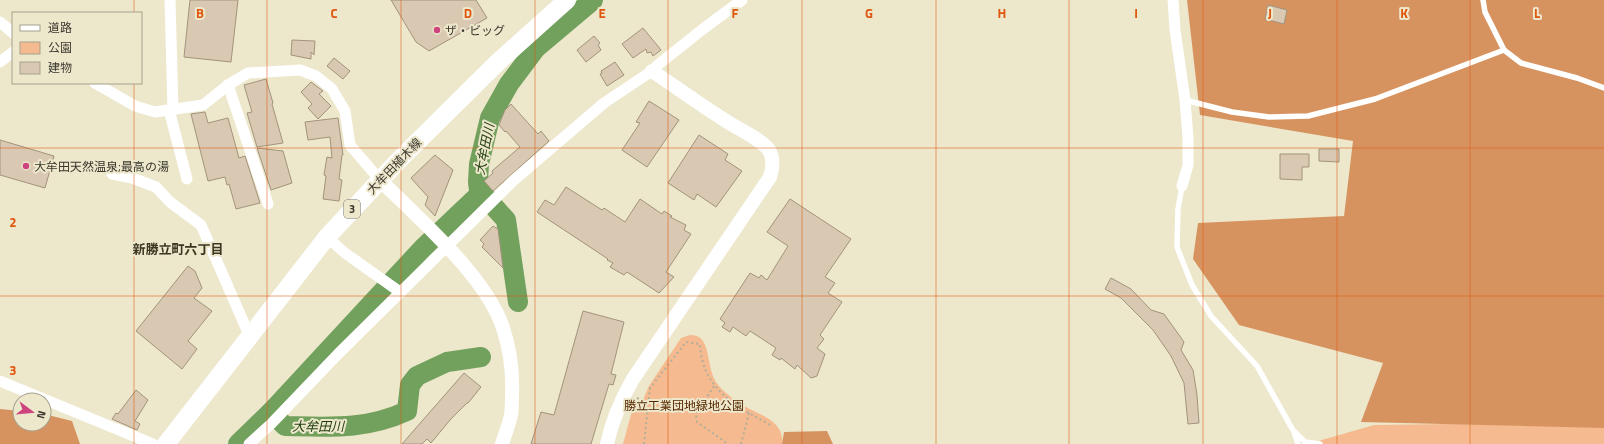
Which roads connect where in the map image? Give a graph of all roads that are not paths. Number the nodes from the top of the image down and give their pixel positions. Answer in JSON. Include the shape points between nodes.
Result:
{"nodes":[{"id":1,"x":170,"y":0,"type":"edge"},
{"id":2,"x":742,"y":0,"type":"edge"},
{"id":3,"x":1173,"y":0,"type":"edge"},
{"id":4,"x":1483,"y":0,"type":"edge"},
{"id":5,"x":556,"y":3,"type":"edge"},
{"id":6,"x":0,"y":22,"type":"edge"},
{"id":7,"x":12,"y":32,"type":"edge"},
{"id":8,"x":1504,"y":50,"type":"junction"},
{"id":9,"x":12,"y":53,"type":"edge"},
{"id":10,"x":0,"y":62,"type":"edge"},
{"id":11,"x":652,"y":71,"type":"junction"},
{"id":12,"x":97,"y":84,"type":"edge"},
{"id":13,"x":228,"y":85,"type":"junction"},
{"id":14,"x":1604,"y":88,"type":"edge"},
{"id":15,"x":1185,"y":100,"type":"junction"},
{"id":16,"x":171,"y":110,"type":"junction"},
{"id":17,"x":112,"y":174,"type":"dead end"},
{"id":18,"x":187,"y":178,"type":"dead end"},
{"id":19,"x":379,"y":180,"type":"junction"},
{"id":20,"x":1182,"y":186,"type":"joint"},
{"id":21,"x":268,"y":204,"type":"dead end"},
{"id":22,"x":327,"y":237,"type":"junction"},
{"id":23,"x":444,"y":244,"type":"junction"},
{"id":24,"x":398,"y":291,"type":"junction"},
{"id":25,"x":250,"y":337,"type":"junction"},
{"id":26,"x":0,"y":381,"type":"edge"},
{"id":27,"x":1294,"y":432,"type":"junction"},
{"id":28,"x":153,"y":444,"type":"edge"},
{"id":29,"x":166,"y":444,"type":"edge"},
{"id":30,"x":249,"y":444,"type":"edge"},
{"id":31,"x":502,"y":444,"type":"edge"},
{"id":32,"x":607,"y":444,"type":"edge"},
{"id":33,"x":1298,"y":444,"type":"edge"},
{"id":34,"x":1320,"y":444,"type":"edge"}],
"edges":[{"from":1,"to":16,"type":"street"},
{"from":2,"to":11,"type":"street"},
{"from":3,"to":15,"type":"street"},
{"from":4,"to":8,"type":"lane","via":[[1485,12]]},
{"from":5,"to":19,"type":"main road","name":"大牟田植木線","number":"3"},
{"from":6,"to":7,"type":"street"},
{"from":8,"to":14,"type":"lane","via":[[1521,63]]},
{"from":8,"to":15,"type":"lane","via":[[1375,100],[1308,116],[1268,116],[1232,112]]},
{"from":9,"to":10,"type":"street"},
{"from":11,"to":23,"type":"street","via":[[604,103]]},
{"from":11,"to":32,"type":"street","via":[[757,140],[768,150],[773,168],[770,177],[633,379],[618,407]]},
{"from":12,"to":16,"type":"street","via":[[135,106],[155,112]]},
{"from":13,"to":16,"type":"street","via":[[203,105]]},
{"from":13,"to":19,"type":"street","via":[[248,73],[300,70],[316,76],[332,90],[345,112],[350,145]]},
{"from":13,"to":21,"type":"street"},
{"from":15,"to":20,"type":"street","via":[[1188,165]]},
{"from":16,"to":18,"type":"street"},
{"from":17,"to":25,"type":"street","via":[[156,186],[170,202],[200,225]]},
{"from":19,"to":22,"type":"main road","name":"大牟田植木線","number":"3"},
{"from":19,"to":23,"type":"street"},
{"from":20,"to":27,"type":"lane","via":[[1178,209],[1177,247],[1192,285],[1211,316],[1256,366]]},
{"from":22,"to":24,"type":"street"},
{"from":22,"to":25,"type":"main road","name":"大牟田植木線","number":"3"},
{"from":23,"to":24,"type":"street"},
{"from":23,"to":31,"type":"street","via":[[471,275],[490,302],[503,327],[511,359],[513,384],[511,414]]},
{"from":24,"to":30,"type":"street"},
{"from":25,"to":29,"type":"main road","name":"大牟田植木線","number":"3"},
{"from":26,"to":28,"type":"street"},
{"from":27,"to":33,"type":"lane"},
{"from":27,"to":34,"type":"lane","via":[[1305,442]]}]}
